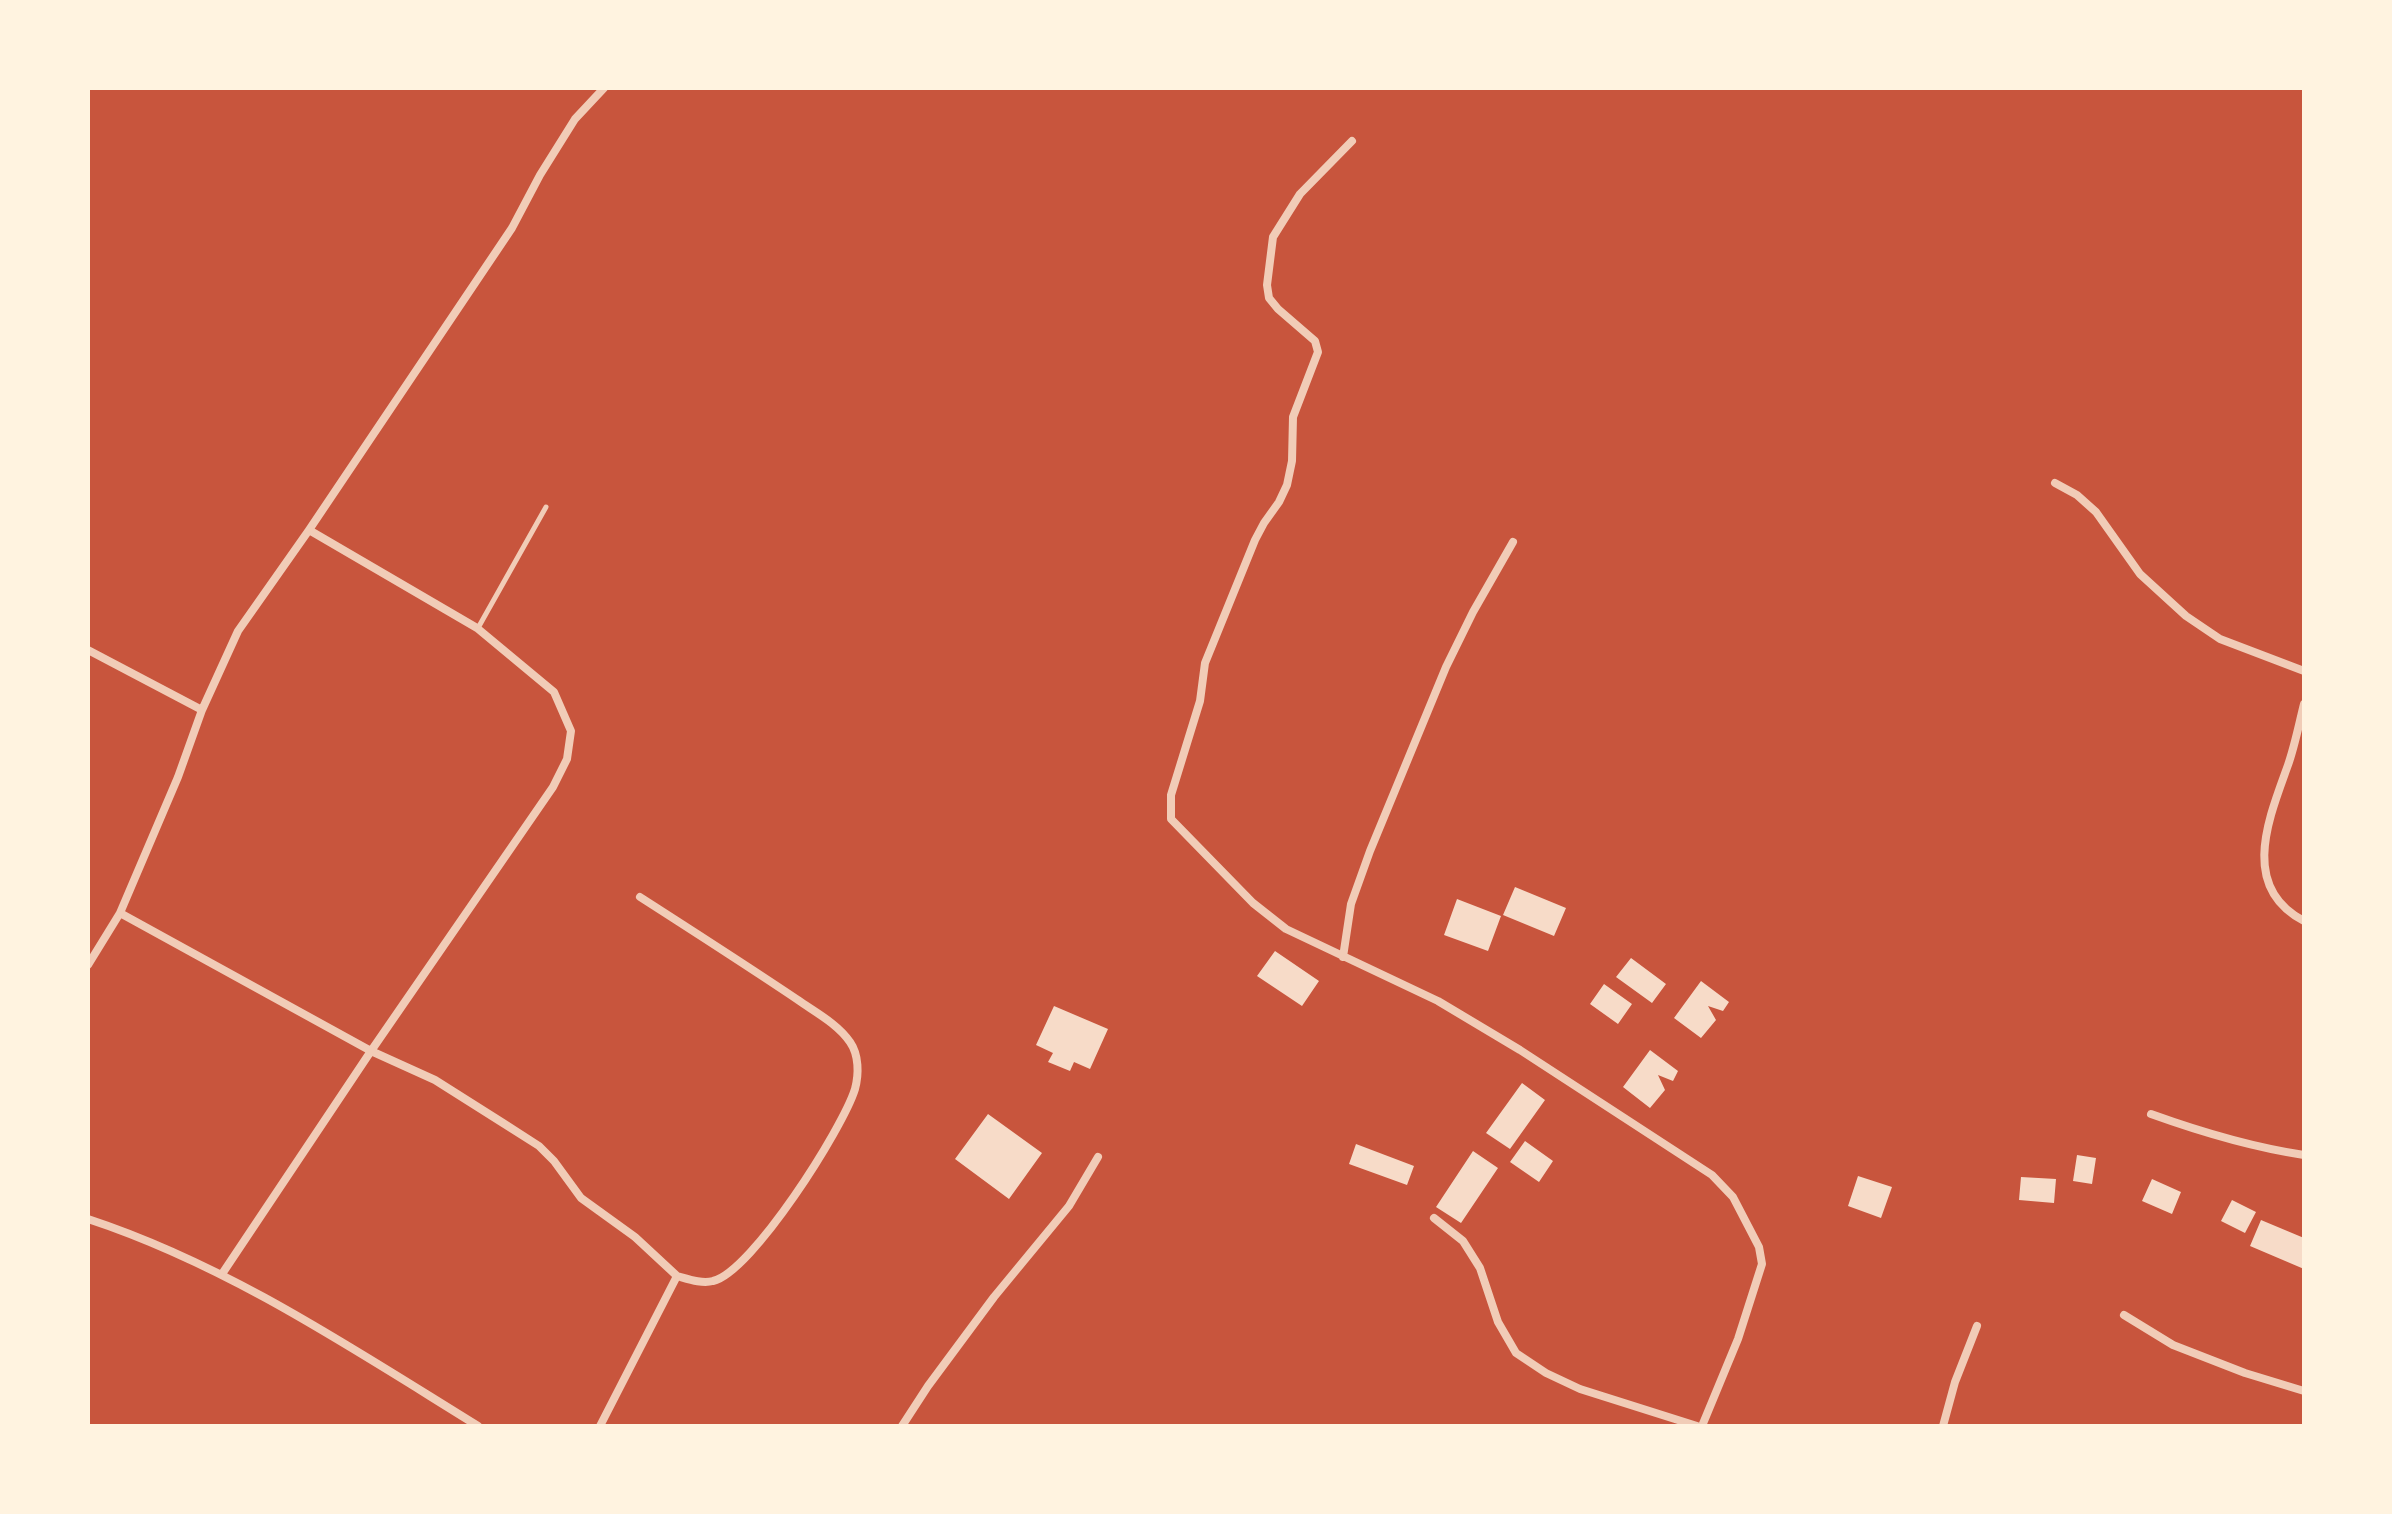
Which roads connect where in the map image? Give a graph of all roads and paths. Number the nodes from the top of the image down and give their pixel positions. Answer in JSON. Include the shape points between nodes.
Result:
{"nodes":[{"id":1,"x":604,"y":88,"type":"edge"},
{"id":2,"x":1352,"y":141,"type":"dead end"},
{"id":3,"x":2055,"y":483,"type":"dead end"},
{"id":4,"x":546,"y":507,"type":"dead end"},
{"id":5,"x":309,"y":530,"type":"junction"},
{"id":6,"x":1513,"y":542,"type":"dead end"},
{"id":7,"x":477,"y":628,"type":"junction"},
{"id":8,"x":88,"y":650,"type":"edge"},
{"id":9,"x":2304,"y":671,"type":"edge"},
{"id":10,"x":2304,"y":704,"type":"edge"},
{"id":11,"x":202,"y":710,"type":"junction"},
{"id":12,"x":640,"y":897,"type":"dead end"},
{"id":13,"x":120,"y":913,"type":"junction"},
{"id":14,"x":2304,"y":921,"type":"edge"},
{"id":15,"x":1343,"y":957,"type":"junction"},
{"id":16,"x":88,"y":965,"type":"edge"},
{"id":17,"x":371,"y":1051,"type":"junction"},
{"id":18,"x":2151,"y":1114,"type":"dead end"},
{"id":19,"x":2304,"y":1155,"type":"edge"},
{"id":20,"x":1098,"y":1157,"type":"dead end"},
{"id":21,"x":1434,"y":1218,"type":"dead end"},
{"id":22,"x":88,"y":1219,"type":"edge"},
{"id":23,"x":222,"y":1274,"type":"junction"},
{"id":24,"x":677,"y":1276,"type":"junction"},
{"id":25,"x":2124,"y":1315,"type":"dead end"},
{"id":26,"x":1977,"y":1326,"type":"dead end"},
{"id":27,"x":2304,"y":1391,"type":"edge"},
{"id":28,"x":478,"y":1426,"type":"edge"},
{"id":29,"x":600,"y":1426,"type":"edge"},
{"id":30,"x":902,"y":1426,"type":"edge"},
{"id":31,"x":1700,"y":1426,"type":"edge"},
{"id":32,"x":1943,"y":1426,"type":"edge"}],
"edges":[{"from":1,"to":5,"type":"street","via":[[575,119],[512,228]]},
{"from":2,"to":15,"type":"street","via":[[1300,194],[1273,237],[1269,298],[1315,341],[1318,352],[1293,417],[1287,485],[1255,540],[1205,663],[1200,701],[1171,795],[1171,819],[1253,903],[1286,929]]},
{"from":3,"to":9,"type":"street","via":[[2096,512],[2140,574],[2186,616],[2220,639]]},
{"from":4,"to":7,"type":"lane"},
{"from":5,"to":7,"type":"street"},
{"from":5,"to":11,"type":"street","via":[[238,631]]},
{"from":6,"to":15,"type":"street","via":[[1446,667],[1375,838],[1351,904]]},
{"from":7,"to":17,"type":"street","via":[[554,692],[571,731],[567,759]]},
{"from":8,"to":11,"type":"street"},
{"from":10,"to":14,"type":"street","via":[[2266,827],[2264,867],[2272,893]]},
{"from":11,"to":13,"type":"street"},
{"from":12,"to":24,"type":"street","via":[[833,1024],[851,1042],[858,1063],[855,1088],[823,1151],[751,1250],[727,1275],[712,1282]]},
{"from":13,"to":16,"type":"street"},
{"from":13,"to":17,"type":"street"},
{"from":15,"to":31,"type":"street","via":[[1438,1001],[1520,1050],[1712,1175],[1733,1197],[1762,1264],[1738,1339]]},
{"from":17,"to":23,"type":"street"},
{"from":17,"to":24,"type":"street","via":[[435,1080],[539,1146],[581,1198]]},
{"from":18,"to":19,"type":"street"},
{"from":20,"to":30,"type":"street","via":[[1069,1206],[994,1297]]},
{"from":21,"to":31,"type":"street","via":[[1463,1241],[1480,1268],[1498,1322],[1516,1353],[1580,1389]]},
{"from":22,"to":23,"type":"street"},
{"from":23,"to":28,"type":"street"},
{"from":24,"to":29,"type":"street"},
{"from":25,"to":27,"type":"street","via":[[2173,1345]]},
{"from":26,"to":32,"type":"street"}]}
